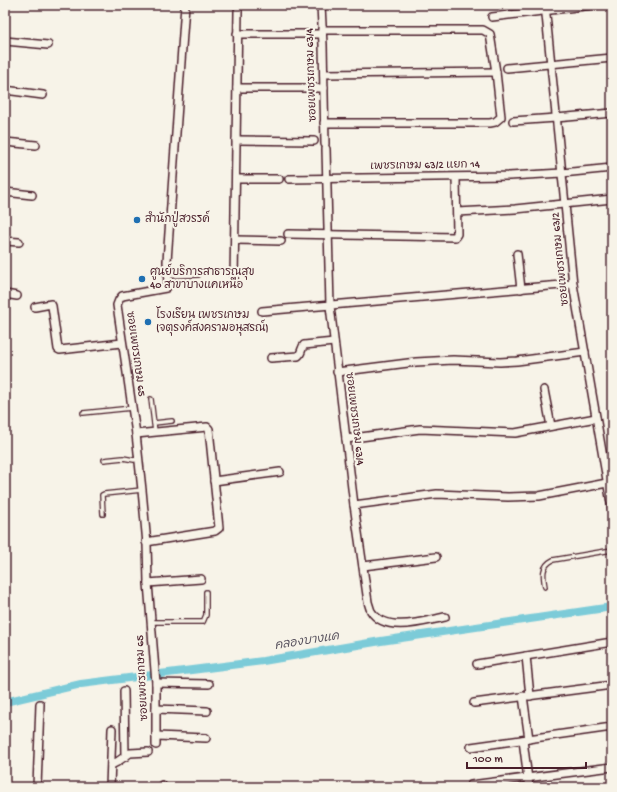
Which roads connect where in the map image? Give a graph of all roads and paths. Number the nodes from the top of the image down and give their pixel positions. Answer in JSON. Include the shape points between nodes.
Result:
{"nodes":[{"id":1,"x":185,"y":5,"type":"edge"},
{"id":2,"x":320,"y":5,"type":"edge"},
{"id":3,"x":594,"y":5,"type":"edge"},
{"id":4,"x":545,"y":7,"type":"edge"},
{"id":5,"x":238,"y":11,"type":"dead end"},
{"id":6,"x":492,"y":17,"type":"dead end"},
{"id":7,"x":322,"y":32,"type":"junction"},
{"id":8,"x":237,"y":34,"type":"junction"},
{"id":9,"x":5,"y":41,"type":"edge"},
{"id":10,"x":48,"y":45,"type":"dead end"},
{"id":11,"x":612,"y":58,"type":"edge"},
{"id":12,"x":550,"y":64,"type":"junction"},
{"id":13,"x":507,"y":68,"type":"dead end"},
{"id":14,"x":496,"y":72,"type":"junction"},
{"id":15,"x":324,"y":74,"type":"junction"},
{"id":16,"x":237,"y":88,"type":"junction"},
{"id":17,"x":324,"y":88,"type":"junction"},
{"id":18,"x":5,"y":90,"type":"edge"},
{"id":19,"x":43,"y":95,"type":"dead end"},
{"id":20,"x":612,"y":113,"type":"edge"},
{"id":21,"x":556,"y":118,"type":"junction"},
{"id":22,"x":512,"y":120,"type":"dead end"},
{"id":23,"x":324,"y":123,"type":"junction"},
{"id":24,"x":236,"y":140,"type":"junction"},
{"id":25,"x":314,"y":141,"type":"dead end"},
{"id":26,"x":5,"y":142,"type":"edge"},
{"id":27,"x":36,"y":145,"type":"dead end"},
{"id":28,"x":612,"y":168,"type":"edge"},
{"id":29,"x":562,"y":173,"type":"junction"},
{"id":30,"x":327,"y":178,"type":"junction"},
{"id":31,"x":456,"y":178,"type":"junction"},
{"id":32,"x":236,"y":179,"type":"junction"},
{"id":33,"x":280,"y":179,"type":"dead end"},
{"id":34,"x":289,"y":179,"type":"dead end"},
{"id":35,"x":5,"y":192,"type":"edge"},
{"id":36,"x":32,"y":195,"type":"dead end"},
{"id":37,"x":612,"y":199,"type":"edge"},
{"id":38,"x":566,"y":204,"type":"junction"},
{"id":39,"x":457,"y":212,"type":"junction"},
{"id":40,"x":288,"y":234,"type":"dead end"},
{"id":41,"x":328,"y":235,"type":"junction"},
{"id":42,"x":235,"y":240,"type":"junction"},
{"id":43,"x":5,"y":241,"type":"edge"},
{"id":44,"x":282,"y":241,"type":"dead end"},
{"id":45,"x":19,"y":242,"type":"dead end"},
{"id":46,"x":517,"y":254,"type":"dead end"},
{"id":47,"x":198,"y":275,"type":"dead end"},
{"id":48,"x":168,"y":276,"type":"junction"},
{"id":49,"x":234,"y":278,"type":"dead end"},
{"id":50,"x":573,"y":284,"type":"junction"},
{"id":51,"x":521,"y":289,"type":"junction"},
{"id":52,"x":5,"y":294,"type":"edge"},
{"id":53,"x":17,"y":296,"type":"dead end"},
{"id":54,"x":330,"y":306,"type":"junction"},
{"id":55,"x":35,"y":307,"type":"dead end"},
{"id":56,"x":262,"y":311,"type":"dead end"},
{"id":57,"x":334,"y":342,"type":"junction"},
{"id":58,"x":122,"y":343,"type":"junction"},
{"id":59,"x":585,"y":352,"type":"junction"},
{"id":60,"x":271,"y":358,"type":"dead end"},
{"id":61,"x":337,"y":372,"type":"junction"},
{"id":62,"x":544,"y":390,"type":"dead end"},
{"id":63,"x":151,"y":399,"type":"dead end"},
{"id":64,"x":132,"y":408,"type":"junction"},
{"id":65,"x":83,"y":413,"type":"dead end"},
{"id":66,"x":596,"y":418,"type":"junction"},
{"id":67,"x":172,"y":421,"type":"dead end"},
{"id":68,"x":154,"y":423,"type":"junction"},
{"id":69,"x":551,"y":426,"type":"junction"},
{"id":70,"x":155,"y":432,"type":"junction"},
{"id":71,"x":136,"y":434,"type":"junction"},
{"id":72,"x":346,"y":439,"type":"junction"},
{"id":73,"x":138,"y":458,"type":"junction"},
{"id":74,"x":104,"y":460,"type":"dead end"},
{"id":75,"x":280,"y":472,"type":"dead end"},
{"id":76,"x":214,"y":481,"type":"junction"},
{"id":77,"x":607,"y":483,"type":"junction"},
{"id":78,"x":142,"y":490,"type":"junction"},
{"id":79,"x":354,"y":505,"type":"junction"},
{"id":80,"x":612,"y":509,"type":"edge"},
{"id":81,"x":103,"y":514,"type":"dead end"},
{"id":82,"x":146,"y":542,"type":"junction"},
{"id":83,"x":612,"y":550,"type":"edge"},
{"id":84,"x":436,"y":557,"type":"dead end"},
{"id":85,"x":363,"y":566,"type":"junction"},
{"id":86,"x":201,"y":579,"type":"dead end"},
{"id":87,"x":148,"y":583,"type":"junction"},
{"id":88,"x":545,"y":587,"type":"dead end"},
{"id":89,"x":206,"y":592,"type":"dead end"},
{"id":90,"x":446,"y":618,"type":"dead end"},
{"id":91,"x":151,"y":622,"type":"junction"},
{"id":92,"x":612,"y":642,"type":"edge"},
{"id":93,"x":526,"y":656,"type":"junction"},
{"id":94,"x":477,"y":664,"type":"dead end"},
{"id":95,"x":156,"y":683,"type":"junction"},
{"id":96,"x":209,"y":684,"type":"dead end"},
{"id":97,"x":612,"y":685,"type":"edge"},
{"id":98,"x":124,"y":691,"type":"dead end"},
{"id":99,"x":527,"y":696,"type":"junction"},
{"id":100,"x":474,"y":703,"type":"dead end"},
{"id":101,"x":40,"y":704,"type":"dead end"},
{"id":102,"x":156,"y":710,"type":"junction"},
{"id":103,"x":207,"y":711,"type":"dead end"},
{"id":104,"x":612,"y":727,"type":"edge"},
{"id":105,"x":112,"y":729,"type":"dead end"},
{"id":106,"x":156,"y":736,"type":"junction"},
{"id":107,"x":206,"y":738,"type":"dead end"},
{"id":108,"x":526,"y":739,"type":"junction"},
{"id":109,"x":156,"y":745,"type":"dead end"},
{"id":110,"x":471,"y":747,"type":"dead end"},
{"id":111,"x":148,"y":752,"type":"dead end"},
{"id":112,"x":125,"y":757,"type":"junction"},
{"id":113,"x":111,"y":765,"type":"junction"},
{"id":114,"x":612,"y":767,"type":"edge"},
{"id":115,"x":528,"y":778,"type":"junction"},
{"id":116,"x":471,"y":785,"type":"dead end"},
{"id":117,"x":489,"y":785,"type":"edge"},
{"id":118,"x":37,"y":787,"type":"edge"},
{"id":119,"x":110,"y":787,"type":"edge"},
{"id":120,"x":529,"y":787,"type":"edge"}],
"edges":[{"from":1,"to":48,"type":"street"},
{"from":2,"to":7,"type":"street","name":"ซอยเพชรเกษม 63/4"},
{"from":3,"to":4,"type":"street"},
{"from":4,"to":6,"type":"street"},
{"from":4,"to":12,"type":"street","name":"ซอยเพชรเกษม 63/2"},
{"from":5,"to":8,"type":"street"},
{"from":7,"to":8,"type":"street"},
{"from":7,"to":14,"type":"street","via":[[483,30],[490,34]]},
{"from":7,"to":15,"type":"street","name":"ซอยเพชรเกษม 63/4"},
{"from":8,"to":16,"type":"street"},
{"from":9,"to":10,"type":"street"},
{"from":11,"to":12,"type":"street"},
{"from":12,"to":13,"type":"street"},
{"from":12,"to":21,"type":"street","name":"ซอยเพชรเกษม 63/2"},
{"from":14,"to":15,"type":"street"},
{"from":14,"to":23,"type":"street","via":[[501,117],[495,122]]},
{"from":15,"to":17,"type":"street","name":"ซอยเพชรเกษม 63/4"},
{"from":16,"to":17,"type":"street"},
{"from":16,"to":24,"type":"street"},
{"from":17,"to":23,"type":"street","name":"ซอยเพชรเกษม 63/4"},
{"from":18,"to":19,"type":"street"},
{"from":20,"to":21,"type":"street"},
{"from":21,"to":22,"type":"street"},
{"from":21,"to":29,"type":"street","name":"ซอยเพชรเกษม 63/2"},
{"from":23,"to":30,"type":"street","name":"ซอยเพชรเกษม 63/4"},
{"from":24,"to":25,"type":"street"},
{"from":24,"to":32,"type":"street"},
{"from":26,"to":27,"type":"street"},
{"from":28,"to":29,"type":"street","name":"เพชรเกษม 63/2 แยก 14"},
{"from":29,"to":31,"type":"street","name":"เพชรเกษม 63/2 แยก 14"},
{"from":29,"to":38,"type":"street","name":"ซอยเพชรเกษม 63/2"},
{"from":30,"to":31,"type":"street","name":"เพชรเกษม 63/2 แยก 14"},
{"from":30,"to":34,"type":"street","name":"เพชรเกษม 63/2 แยก 14"},
{"from":30,"to":41,"type":"street","name":"ซอยเพชรเกษม 63/4"},
{"from":31,"to":39,"type":"street"},
{"from":32,"to":33,"type":"street"},
{"from":32,"to":42,"type":"street"},
{"from":35,"to":36,"type":"street"},
{"from":37,"to":38,"type":"street"},
{"from":38,"to":39,"type":"street"},
{"from":38,"to":50,"type":"street","name":"ซอยเพชรเกษม 63/2"},
{"from":39,"to":41,"type":"street","via":[[455,237]]},
{"from":40,"to":41,"type":"street"},
{"from":41,"to":54,"type":"street","name":"ซอยเพชรเกษม 63/4"},
{"from":42,"to":44,"type":"street"},
{"from":42,"to":49,"type":"street"},
{"from":43,"to":45,"type":"street"},
{"from":46,"to":51,"type":"street"},
{"from":47,"to":48,"type":"lane"},
{"from":48,"to":58,"type":"street","name":"ซอยเพชรเกษม 65","via":[[166,288],[122,296],[119,300],[117,305]]},
{"from":50,"to":51,"type":"street"},
{"from":50,"to":59,"type":"street","name":"ซอยเพชรเกษม 63/2"},
{"from":51,"to":54,"type":"street"},
{"from":52,"to":53,"type":"street"},
{"from":54,"to":56,"type":"street"},
{"from":54,"to":57,"type":"street","name":"ซอยเพชรเกษม 63/4"},
{"from":55,"to":58,"type":"street","via":[[51,304],[60,350]]},
{"from":57,"to":60,"type":"street","via":[[304,345],[298,356]]},
{"from":57,"to":61,"type":"street","name":"ซอยเพชรเกษม 63/4"},
{"from":58,"to":64,"type":"street","name":"ซอยเพชรเกษม 65"},
{"from":59,"to":61,"type":"street","via":[[511,362],[416,362]]},
{"from":59,"to":66,"type":"street","name":"ซอยเพชรเกษม 63/2"},
{"from":61,"to":72,"type":"street","name":"ซอยเพชรเกษม 63/4"},
{"from":62,"to":69,"type":"street"},
{"from":63,"to":68,"type":"lane"},
{"from":64,"to":65,"type":"lane"},
{"from":64,"to":71,"type":"street","name":"ซอยเพชรเกษม 65"},
{"from":66,"to":69,"type":"street"},
{"from":66,"to":77,"type":"street","name":"ซอยเพชรเกษม 63/2"},
{"from":67,"to":68,"type":"lane"},
{"from":68,"to":70,"type":"lane"},
{"from":69,"to":72,"type":"street","via":[[515,433],[420,429]]},
{"from":70,"to":71,"type":"street"},
{"from":70,"to":76,"type":"street","via":[[207,427]]},
{"from":71,"to":73,"type":"street","name":"ซอยเพชรเกษม 65"},
{"from":72,"to":79,"type":"street","name":"ซอยเพชรเกษม 63/4"},
{"from":73,"to":74,"type":"lane"},
{"from":73,"to":78,"type":"street","name":"ซอยเพชรเกษม 65"},
{"from":75,"to":76,"type":"street"},
{"from":76,"to":82,"type":"street","via":[[219,528],[217,531]]},
{"from":77,"to":79,"type":"street","via":[[539,496],[438,494]]},
{"from":77,"to":80,"type":"street","name":"ซอยเพชรเกษม 63/2"},
{"from":78,"to":81,"type":"lane","via":[[102,495]]},
{"from":78,"to":82,"type":"street","name":"ซอยเพชรเกษม 65"},
{"from":79,"to":85,"type":"street","name":"ซอยเพชรเกษม 63/4"},
{"from":82,"to":87,"type":"street","name":"ซอยเพชรเกษม 65"},
{"from":83,"to":88,"type":"lane","via":[[549,562],[544,568]]},
{"from":84,"to":85,"type":"street"},
{"from":85,"to":90,"type":"street","name":"ซอยเพชรเกษม 63/4","via":[[368,602],[371,612],[379,620],[402,625]]},
{"from":86,"to":87,"type":"street"},
{"from":87,"to":91,"type":"street","name":"ซอยเพชรเกษม 65"},
{"from":89,"to":91,"type":"lane","via":[[206,615],[203,622]]},
{"from":91,"to":95,"type":"street","name":"ซอยเพชรเกษม 65"},
{"from":92,"to":93,"type":"street"},
{"from":93,"to":94,"type":"street"},
{"from":93,"to":99,"type":"street"},
{"from":95,"to":96,"type":"street"},
{"from":95,"to":102,"type":"street","name":"ซอยเพชรเกษม 65"},
{"from":97,"to":99,"type":"street"},
{"from":98,"to":112,"type":"street"},
{"from":99,"to":100,"type":"street"},
{"from":99,"to":108,"type":"street"},
{"from":101,"to":118,"type":"street"},
{"from":102,"to":103,"type":"street"},
{"from":102,"to":106,"type":"street","name":"ซอยเพชรเกษม 65"},
{"from":104,"to":108,"type":"street"},
{"from":105,"to":113,"type":"street"},
{"from":106,"to":107,"type":"street"},
{"from":106,"to":109,"type":"street","name":"ซอยเพชรเกษม 65"},
{"from":108,"to":110,"type":"street"},
{"from":108,"to":115,"type":"street"},
{"from":111,"to":112,"type":"street","via":[[130,753]]},
{"from":112,"to":113,"type":"street"},
{"from":113,"to":119,"type":"street"},
{"from":114,"to":115,"type":"street"},
{"from":115,"to":117,"type":"street"},
{"from":115,"to":120,"type":"street"},
{"from":116,"to":117,"type":"street"}]}
